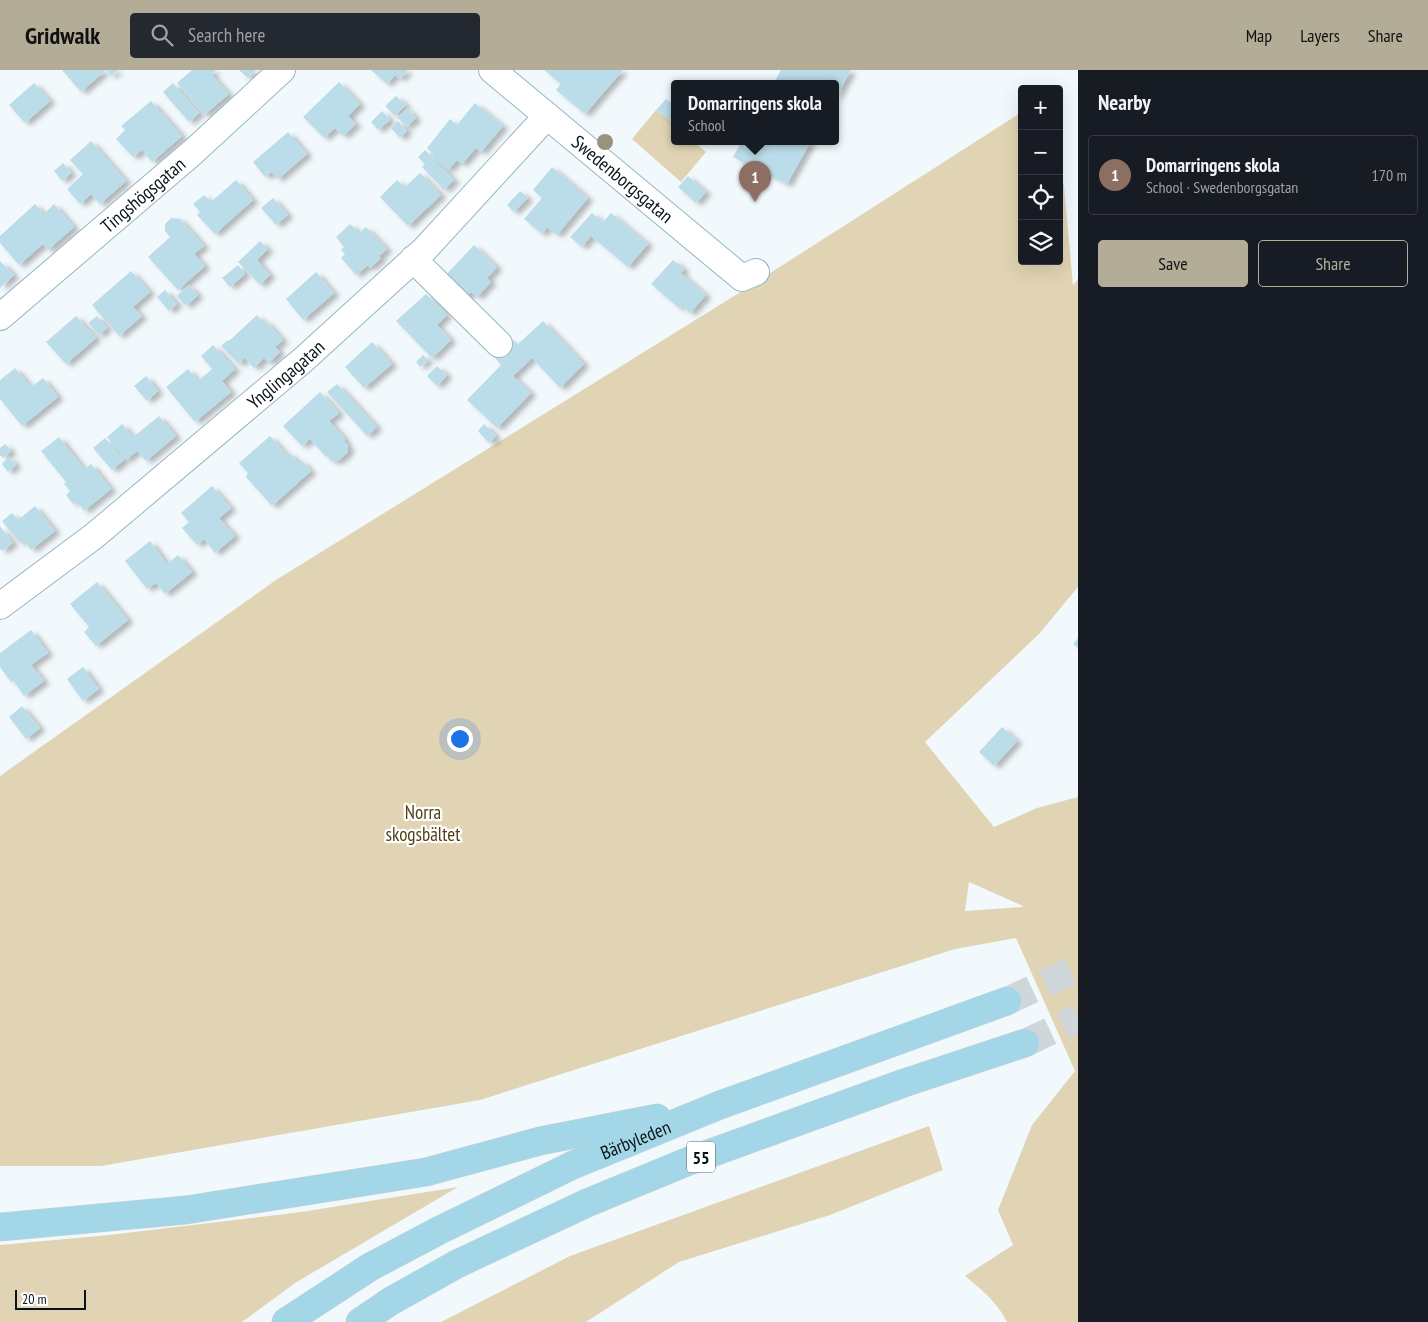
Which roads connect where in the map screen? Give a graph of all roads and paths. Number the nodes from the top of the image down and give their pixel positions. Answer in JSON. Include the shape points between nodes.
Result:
{"nodes":[{"id":1,"x":282,"y":70,"type":"edge"},
{"id":2,"x":492,"y":70,"type":"edge"},
{"id":3,"x":548,"y":116,"type":"junction"},
{"id":4,"x":413,"y":259,"type":"junction"},
{"id":5,"x":756,"y":272,"type":"dead end"},
{"id":6,"x":0,"y":317,"type":"edge"},
{"id":7,"x":500,"y":344,"type":"dead end"},
{"id":8,"x":0,"y":606,"type":"edge"},
{"id":9,"x":1006,"y":1001,"type":"tunnel mouth"},
{"id":10,"x":1025,"y":1043,"type":"tunnel mouth"},
{"id":11,"x":720,"y":1105,"type":"junction"},
{"id":12,"x":0,"y":1226,"type":"edge"},
{"id":13,"x":286,"y":1322,"type":"edge"},
{"id":14,"x":360,"y":1322,"type":"edge"}],
"edges":[{"from":1,"to":6,"type":"street","name":"Tingshögsgatan","via":[[194,152]]},
{"from":2,"to":3,"type":"street","name":"Swedenborgsgatan"},
{"from":3,"to":4,"type":"street","name":"Ynglingagatan"},
{"from":3,"to":5,"type":"street","name":"Swedenborgsgatan","via":[[742,278]]},
{"from":4,"to":7,"type":"street"},
{"from":4,"to":8,"type":"street","name":"Ynglingagatan","via":[[288,373],[94,536]]},
{"from":9,"to":11,"type":"main road","name":"Bärbyleden","number":"55"},
{"from":10,"to":14,"type":"main road","number":"55","via":[[708,1154],[587,1203],[457,1264]]},
{"from":11,"to":12,"type":"main road","via":[[540,1141],[426,1172],[186,1210]]},
{"from":11,"to":13,"type":"main road","name":"Bärbyleden","number":"55","via":[[573,1165],[440,1230],[370,1267]]}]}
